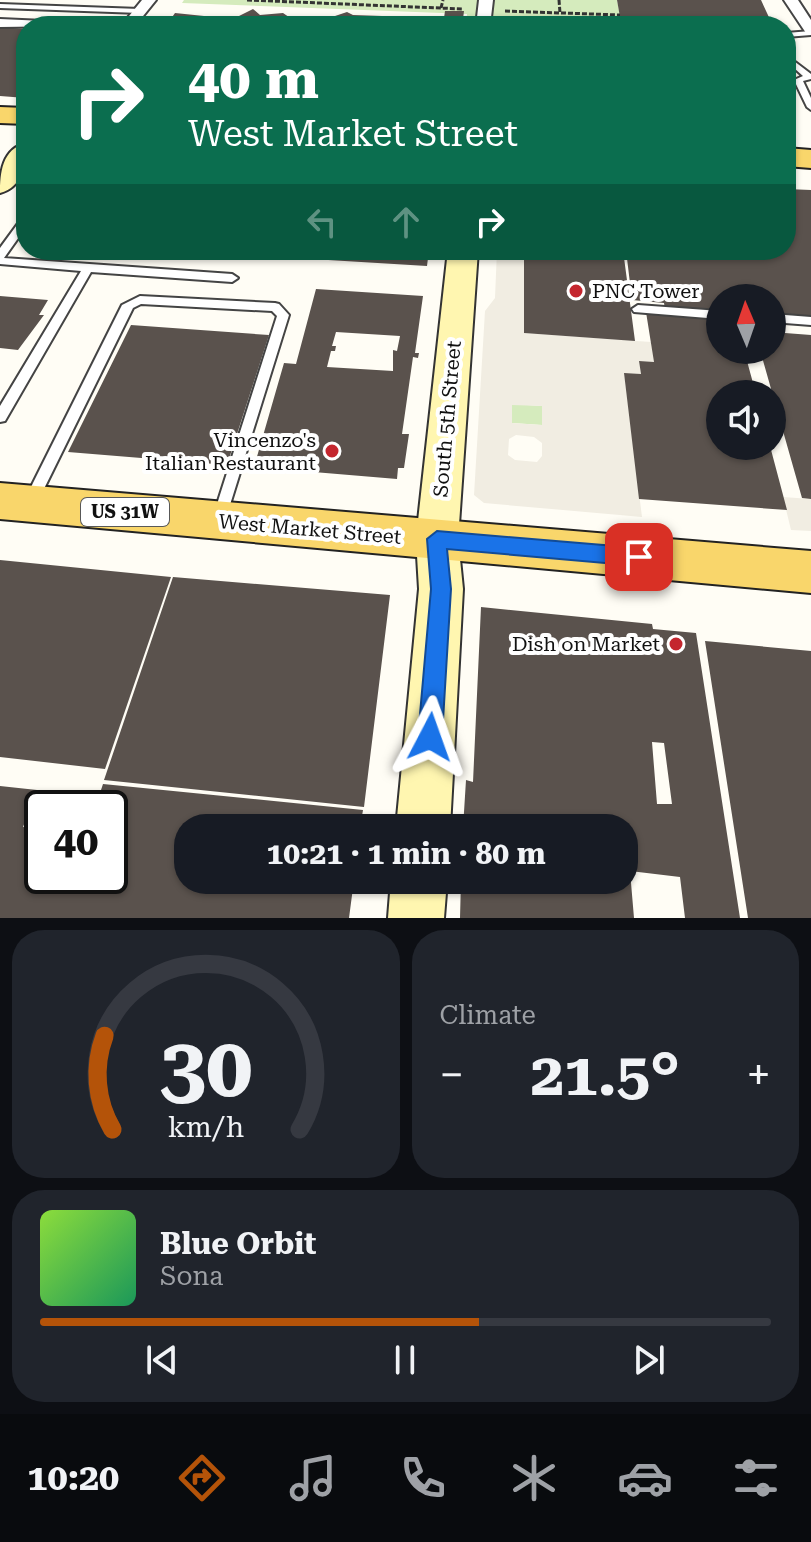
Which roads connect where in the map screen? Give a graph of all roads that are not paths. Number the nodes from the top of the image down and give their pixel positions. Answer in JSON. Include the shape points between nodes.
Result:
{"nodes":[{"id":1,"x":791,"y":0,"type":"edge"},
{"id":2,"x":0,"y":6,"type":"edge"},
{"id":3,"x":144,"y":6,"type":"edge"},
{"id":4,"x":811,"y":32,"type":"edge"},
{"id":5,"x":810,"y":77,"type":"edge"},
{"id":6,"x":811,"y":107,"type":"edge"},
{"id":7,"x":16,"y":164,"type":"edge"},
{"id":8,"x":0,"y":185,"type":"edge"},
{"id":9,"x":16,"y":234,"type":"edge"},
{"id":10,"x":0,"y":258,"type":"edge"},
{"id":11,"x":18,"y":260,"type":"edge"},
{"id":12,"x":462,"y":260,"type":"edge"},
{"id":13,"x":88,"y":268,"type":"junction"},
{"id":14,"x":232,"y":278,"type":"dead end"},
{"id":15,"x":638,"y":309,"type":"dead end"},
{"id":16,"x":706,"y":314,"type":"edge"},
{"id":17,"x":786,"y":319,"type":"edge"},
{"id":18,"x":811,"y":321,"type":"edge"},
{"id":19,"x":0,"y":417,"type":"edge"},
{"id":20,"x":15,"y":503,"type":"edge"},
{"id":21,"x":219,"y":521,"type":"junction"},
{"id":22,"x":437,"y":539,"type":"junction"},
{"id":23,"x":811,"y":572,"type":"edge"},
{"id":24,"x":424,"y":814,"type":"edge"},
{"id":25,"x":418,"y":894,"type":"edge"},
{"id":26,"x":416,"y":918,"type":"edge"}],
"edges":[{"from":1,"to":4,"type":"street"},
{"from":2,"to":3,"type":"lane"},
{"from":5,"to":6,"type":"lane","via":[[798,80]]},
{"from":7,"to":8,"type":"street"},
{"from":9,"to":10,"type":"lane"},
{"from":11,"to":13,"type":"lane"},
{"from":12,"to":22,"type":"street","name":"South 5th Street"},
{"from":13,"to":14,"type":"lane"},
{"from":13,"to":19,"type":"lane"},
{"from":15,"to":16,"type":"lane"},
{"from":17,"to":18,"type":"lane"},
{"from":20,"to":21,"type":"main road","name":"West Market Street","number":"US 31W"},
{"from":20,"to":21,"type":"lane","via":[[128,305],[140,300],[275,307],[283,315]]},
{"from":21,"to":22,"type":"main road","name":"West Market Street","number":"US 31W"},
{"from":22,"to":23,"type":"main road","name":"West Market Street","number":"US 31W"},
{"from":22,"to":24,"type":"street","name":"South 5th Street","via":[[441,589]]},
{"from":25,"to":26,"type":"street"}]}
